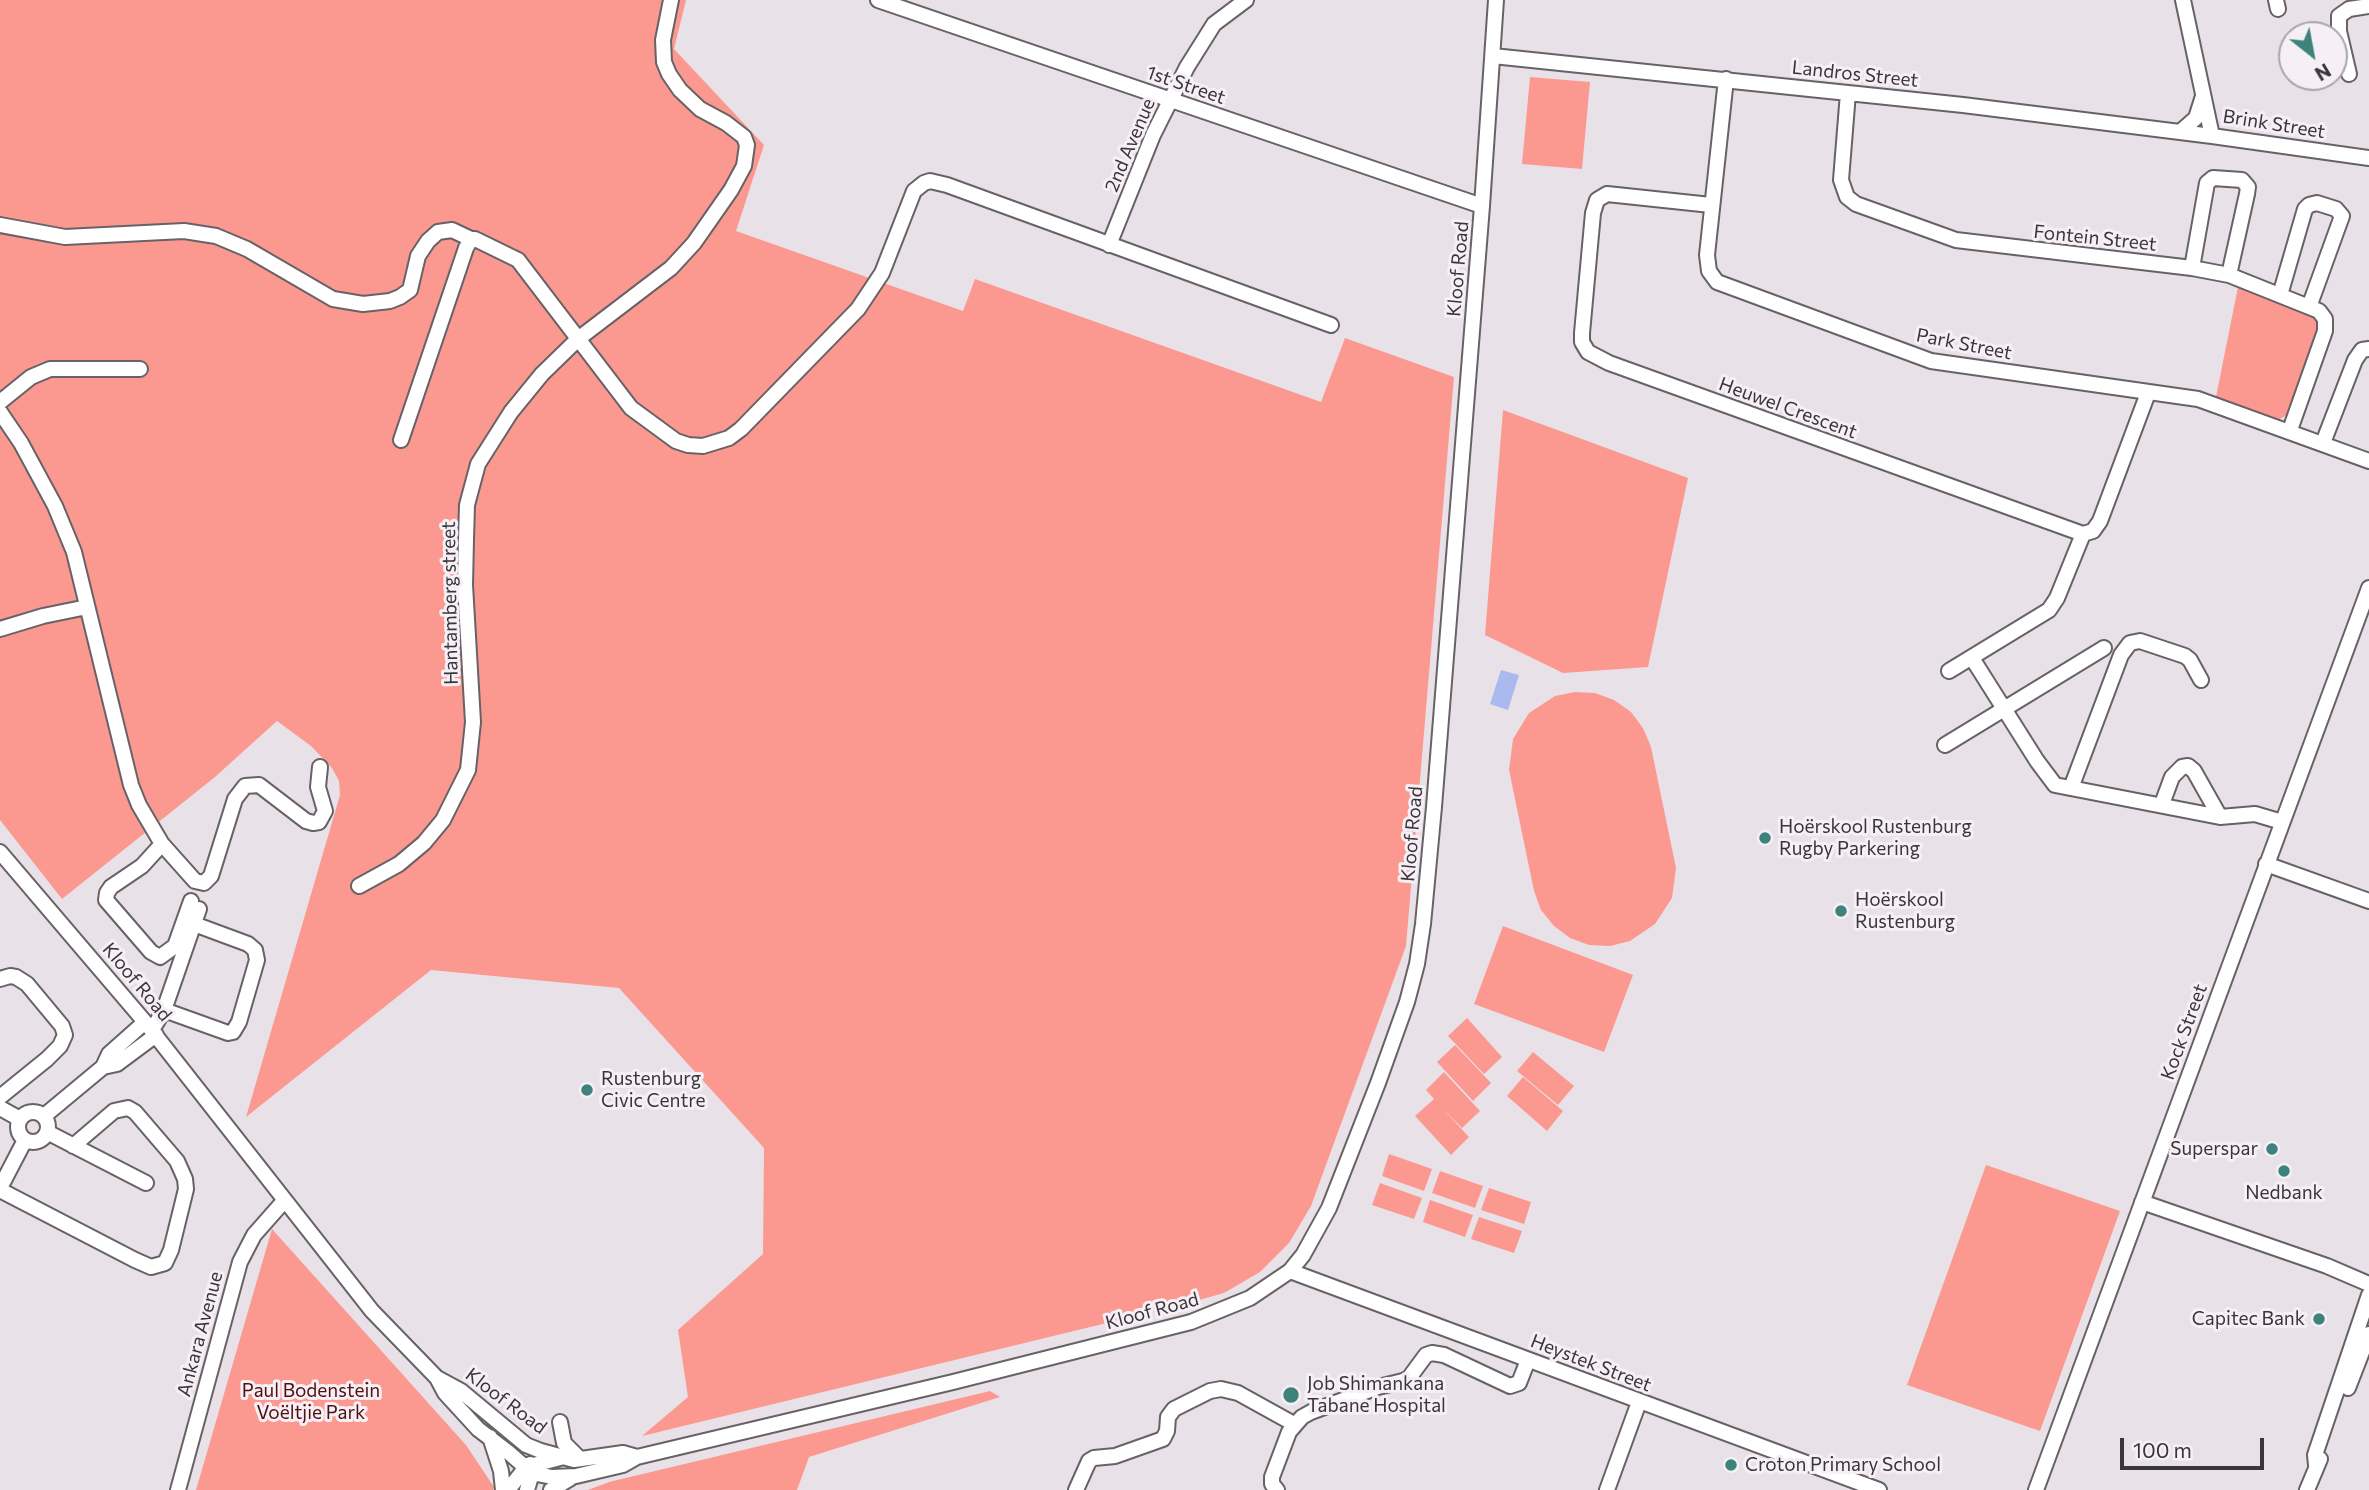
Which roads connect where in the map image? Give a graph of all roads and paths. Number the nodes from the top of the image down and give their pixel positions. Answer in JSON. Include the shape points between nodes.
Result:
{"nodes":[{"id":1,"x":671,"y":0,"type":"edge"},
{"id":2,"x":878,"y":0,"type":"edge"},
{"id":3,"x":1246,"y":0,"type":"edge"},
{"id":4,"x":1496,"y":0,"type":"edge"},
{"id":5,"x":2183,"y":0,"type":"edge"},
{"id":6,"x":2369,"y":6,"type":"edge"},
{"id":7,"x":1493,"y":56,"type":"junction"},
{"id":8,"x":2349,"y":74,"type":"dead end"},
{"id":9,"x":1726,"y":79,"type":"junction"},
{"id":10,"x":1848,"y":93,"type":"junction"},
{"id":11,"x":2204,"y":95,"type":"junction"},
{"id":12,"x":1170,"y":100,"type":"junction"},
{"id":13,"x":2180,"y":132,"type":"junction"},
{"id":14,"x":2212,"y":136,"type":"junction"},
{"id":15,"x":2369,"y":158,"type":"edge"},
{"id":16,"x":1711,"y":205,"type":"junction"},
{"id":17,"x":1482,"y":206,"type":"junction"},
{"id":18,"x":0,"y":225,"type":"edge"},
{"id":19,"x":471,"y":239,"type":"junction"},
{"id":20,"x":1109,"y":245,"type":"junction"},
{"id":21,"x":2192,"y":268,"type":"junction"},
{"id":22,"x":2229,"y":275,"type":"junction"},
{"id":23,"x":2280,"y":295,"type":"junction"},
{"id":24,"x":2309,"y":307,"type":"junction"},
{"id":25,"x":1331,"y":325,"type":"dead end"},
{"id":26,"x":578,"y":339,"type":"junction"},
{"id":27,"x":2369,"y":349,"type":"edge"},
{"id":28,"x":140,"y":369,"type":"dead end"},
{"id":29,"x":2148,"y":393,"type":"junction"},
{"id":30,"x":0,"y":402,"type":"edge"},
{"id":31,"x":0,"y":412,"type":"edge"},
{"id":32,"x":2290,"y":430,"type":"junction"},
{"id":33,"x":401,"y":440,"type":"dead end"},
{"id":34,"x":2323,"y":443,"type":"junction"},
{"id":35,"x":2369,"y":460,"type":"edge"},
{"id":36,"x":2083,"y":534,"type":"junction"},
{"id":37,"x":2369,"y":588,"type":"edge"},
{"id":38,"x":87,"y":607,"type":"junction"},
{"id":39,"x":0,"y":629,"type":"edge"},
{"id":40,"x":2104,"y":648,"type":"dead end"},
{"id":41,"x":1972,"y":658,"type":"junction"},
{"id":42,"x":1949,"y":671,"type":"dead end"},
{"id":43,"x":2201,"y":680,"type":"dead end"},
{"id":44,"x":2005,"y":709,"type":"junction"},
{"id":45,"x":1945,"y":745,"type":"dead end"},
{"id":46,"x":320,"y":767,"type":"dead end"},
{"id":47,"x":2071,"y":788,"type":"junction"},
{"id":48,"x":2162,"y":804,"type":"junction"},
{"id":49,"x":2220,"y":817,"type":"junction"},
{"id":50,"x":2282,"y":822,"type":"junction"},
{"id":51,"x":162,"y":844,"type":"junction"},
{"id":52,"x":0,"y":852,"type":"edge"},
{"id":53,"x":2266,"y":864,"type":"junction"},
{"id":54,"x":359,"y":886,"type":"dead end"},
{"id":55,"x":2369,"y":901,"type":"edge"},
{"id":56,"x":194,"y":924,"type":"junction"},
{"id":57,"x":0,"y":979,"type":"edge"},
{"id":58,"x":164,"y":1010,"type":"junction"},
{"id":59,"x":151,"y":1029,"type":"junction"},
{"id":60,"x":0,"y":1097,"type":"edge"},
{"id":61,"x":0,"y":1108,"type":"edge"},
{"id":62,"x":44,"y":1116,"type":"junction"},
{"id":63,"x":20,"y":1119,"type":"junction"},
{"id":64,"x":47,"y":1132,"type":"junction"},
{"id":65,"x":25,"y":1140,"type":"junction"},
{"id":66,"x":73,"y":1146,"type":"junction"},
{"id":67,"x":146,"y":1183,"type":"dead end"},
{"id":68,"x":0,"y":1189,"type":"edge"},
{"id":69,"x":284,"y":1201,"type":"junction"},
{"id":70,"x":2142,"y":1202,"type":"junction"},
{"id":71,"x":1290,"y":1270,"type":"junction"},
{"id":72,"x":2369,"y":1284,"type":"edge"},
{"id":73,"x":2369,"y":1295,"type":"edge"},
{"id":74,"x":2369,"y":1334,"type":"edge"},
{"id":75,"x":1528,"y":1360,"type":"junction"},
{"id":76,"x":437,"y":1378,"type":"junction"},
{"id":77,"x":1639,"y":1402,"type":"junction"},
{"id":78,"x":560,"y":1422,"type":"dead end"},
{"id":79,"x":1294,"y":1424,"type":"junction"},
{"id":80,"x":490,"y":1437,"type":"junction"},
{"id":81,"x":526,"y":1445,"type":"junction"},
{"id":82,"x":637,"y":1457,"type":"junction"},
{"id":83,"x":560,"y":1458,"type":"junction"},
{"id":84,"x":580,"y":1460,"type":"junction"},
{"id":85,"x":2316,"y":1465,"type":"junction"},
{"id":86,"x":529,"y":1469,"type":"junction"},
{"id":87,"x":576,"y":1476,"type":"junction"},
{"id":88,"x":178,"y":1490,"type":"edge"},
{"id":89,"x":506,"y":1490,"type":"edge"},
{"id":90,"x":527,"y":1490,"type":"edge"},
{"id":91,"x":551,"y":1490,"type":"edge"},
{"id":92,"x":1076,"y":1490,"type":"edge"},
{"id":93,"x":1277,"y":1490,"type":"edge"},
{"id":94,"x":1607,"y":1490,"type":"edge"},
{"id":95,"x":1879,"y":1490,"type":"edge"},
{"id":96,"x":2036,"y":1490,"type":"edge"},
{"id":97,"x":2306,"y":1490,"type":"edge"}],
"edges":[{"from":1,"to":26,"type":"street","name":"Hantamberg street","via":[[663,40],[669,74],[700,109],[744,137],[744,166],[712,219],[671,268]]},
{"from":2,"to":12,"type":"street","name":"1st Street"},
{"from":3,"to":12,"type":"street","name":"2nd Avenue","via":[[1214,24]]},
{"from":4,"to":7,"type":"street","name":"Kloof Road"},
{"from":5,"to":11,"type":"street","name":"Brink Street"},
{"from":6,"to":8,"type":"street","via":[[2339,16]]},
{"from":7,"to":9,"type":"street","name":"Landros Street"},
{"from":7,"to":17,"type":"street","name":"Kloof Road"},
{"from":9,"to":10,"type":"street","name":"Landros Street"},
{"from":9,"to":16,"type":"street","name":"Park Street"},
{"from":10,"to":13,"type":"street","name":"Landros Street"},
{"from":10,"to":21,"type":"street","name":"Fontein Street","via":[[1841,180],[1852,202],[1955,240]]},
{"from":11,"to":13,"type":"street","name":"Brink Street","via":[[2196,118]]},
{"from":11,"to":14,"type":"street","name":"Brink Street"},
{"from":12,"to":17,"type":"street","name":"1st Street"},
{"from":12,"to":20,"type":"street","name":"2nd Avenue"},
{"from":13,"to":14,"type":"street","name":"Landros Street"},
{"from":14,"to":15,"type":"street","name":"Brink Street"},
{"from":16,"to":29,"type":"street","name":"Park Street","via":[[1707,264],[1712,277],[1724,286],[1931,361]]},
{"from":16,"to":36,"type":"street","name":"Heuwel Crescent","via":[[1607,194],[1597,200],[1582,333],[1588,352]]},
{"from":17,"to":71,"type":"street","name":"Kloof Road","via":[[1430,854],[1417,964],[1334,1196],[1308,1247]]},
{"from":18,"to":19,"type":"street","via":[[65,237],[184,232],[216,236],[333,299],[363,304],[390,301],[410,290],[418,256],[438,232],[452,230]]},
{"from":19,"to":26,"type":"street","via":[[518,260]]},
{"from":19,"to":33,"type":"street"},
{"from":20,"to":25,"type":"street"},
{"from":20,"to":26,"type":"street","via":[[938,181],[924,183],[914,191],[882,273],[858,309],[741,429],[703,446],[676,441],[631,408]]},
{"from":21,"to":22,"type":"street","name":"Fontein Street"},
{"from":21,"to":22,"type":"street","via":[[2207,183],[2213,178],[2242,180],[2248,187]]},
{"from":22,"to":23,"type":"street","name":"Fontein Street"},
{"from":23,"to":24,"type":"street","name":"Fontein Street"},
{"from":23,"to":24,"type":"street","via":[[2305,209],[2316,203],[2336,209],[2342,216]]},
{"from":24,"to":32,"type":"street","via":[[2323,315],[2325,331]]},
{"from":26,"to":54,"type":"street","name":"Hantamberg street","via":[[511,412],[478,464],[473,481],[466,539],[473,722],[468,770],[443,820],[424,843],[399,864]]},
{"from":27,"to":34,"type":"street","via":[[2362,350],[2355,360]]},
{"from":28,"to":30,"type":"street","via":[[50,369],[31,377]]},
{"from":29,"to":32,"type":"street","name":"Park Street","via":[[2198,398]]},
{"from":29,"to":36,"type":"street","via":[[2099,521],[2093,531]]},
{"from":31,"to":38,"type":"street","via":[[55,506],[74,552]]},
{"from":32,"to":34,"type":"street","name":"Park Street"},
{"from":34,"to":35,"type":"street","name":"Park Street"},
{"from":36,"to":41,"type":"street","via":[[2049,610]]},
{"from":37,"to":50,"type":"street","name":"Kock Street"},
{"from":38,"to":39,"type":"street"},
{"from":38,"to":51,"type":"street","via":[[131,785]]},
{"from":40,"to":44,"type":"street"},
{"from":41,"to":42,"type":"street"},
{"from":41,"to":44,"type":"street"},
{"from":43,"to":47,"type":"street","via":[[2185,656],[2140,641],[2130,643],[2121,655]]},
{"from":44,"to":45,"type":"street"},
{"from":44,"to":47,"type":"street","via":[[2050,781]]},
{"from":46,"to":51,"type":"street","via":[[318,787],[325,811],[319,822],[306,821],[259,785],[240,790],[209,881],[195,881]]},
{"from":47,"to":48,"type":"street"},
{"from":48,"to":49,"type":"street"},
{"from":48,"to":49,"type":"street","via":[[2172,777],[2188,766]]},
{"from":49,"to":50,"type":"street","via":[[2255,814]]},
{"from":50,"to":53,"type":"street","name":"Kock Street"},
{"from":51,"to":56,"type":"street","via":[[142,866],[111,887],[106,900],[160,957],[175,946],[195,905]]},
{"from":52,"to":59,"type":"street","name":"Kloof Road"},
{"from":53,"to":55,"type":"street"},
{"from":53,"to":70,"type":"street","name":"Kock Street"},
{"from":56,"to":58,"type":"street"},
{"from":56,"to":58,"type":"street","via":[[255,950],[257,960],[239,1021],[228,1033]]},
{"from":57,"to":60,"type":"street","via":[[16,976],[27,984],[65,1035],[47,1059]]},
{"from":58,"to":59,"type":"street"},
{"from":59,"to":62,"type":"street","via":[[117,1064],[103,1068]]},
{"from":59,"to":69,"type":"street","name":"Kloof Road"},
{"from":61,"to":63,"type":"street"},
{"from":62,"to":63,"type":"street","via":[[32,1112]]},
{"from":62,"to":64,"type":"street"},
{"from":63,"to":65,"type":"street","via":[[18,1130]]},
{"from":64,"to":65,"type":"street","via":[[39,1141]]},
{"from":64,"to":66,"type":"street"},
{"from":65,"to":68,"type":"street"},
{"from":66,"to":67,"type":"street"},
{"from":66,"to":68,"type":"street","via":[[114,1111],[128,1108],[177,1161],[186,1189],[165,1263],[151,1267],[135,1260]]},
{"from":69,"to":76,"type":"street","name":"Kloof Road","via":[[372,1311]]},
{"from":69,"to":88,"type":"street","name":"Ankara Avenue","via":[[254,1235],[240,1262]]},
{"from":70,"to":72,"type":"street"},
{"from":70,"to":96,"type":"street","name":"Kock Street"},
{"from":71,"to":75,"type":"street","name":"Heystek Street"},
{"from":71,"to":82,"type":"street","name":"Kloof Road","via":[[1250,1298],[1191,1322]]},
{"from":73,"to":85,"type":"street","via":[[2315,1455]]},
{"from":74,"to":85,"type":"street"},
{"from":75,"to":77,"type":"street","name":"Heystek Street"},
{"from":75,"to":79,"type":"street","via":[[1519,1383],[1510,1386],[1432,1353],[1409,1378],[1324,1407]]},
{"from":76,"to":80,"type":"street","via":[[445,1393]]},
{"from":76,"to":81,"type":"street","name":"Kloof Road","via":[[461,1391]]},
{"from":77,"to":94,"type":"street"},
{"from":77,"to":95,"type":"street","name":"Heystek Street"},
{"from":78,"to":84,"type":"street","via":[[564,1443]]},
{"from":79,"to":92,"type":"street","via":[[1238,1393],[1210,1391],[1174,1409],[1163,1439],[1089,1461]]},
{"from":79,"to":93,"type":"street","via":[[1272,1477]]},
{"from":80,"to":86,"type":"street"},
{"from":80,"to":89,"type":"street"},
{"from":81,"to":83,"type":"street","name":"Kloof Road"},
{"from":81,"to":86,"type":"street"},
{"from":82,"to":84,"type":"street","name":"Kloof Road","via":[[623,1453]]},
{"from":82,"to":87,"type":"street"},
{"from":83,"to":84,"type":"street","name":"Kloof Road"},
{"from":83,"to":86,"type":"street"},
{"from":85,"to":97,"type":"street"},
{"from":86,"to":87,"type":"street","via":[[552,1477]]},
{"from":86,"to":89,"type":"street"},
{"from":86,"to":90,"type":"street"},
{"from":87,"to":91,"type":"street"}]}
